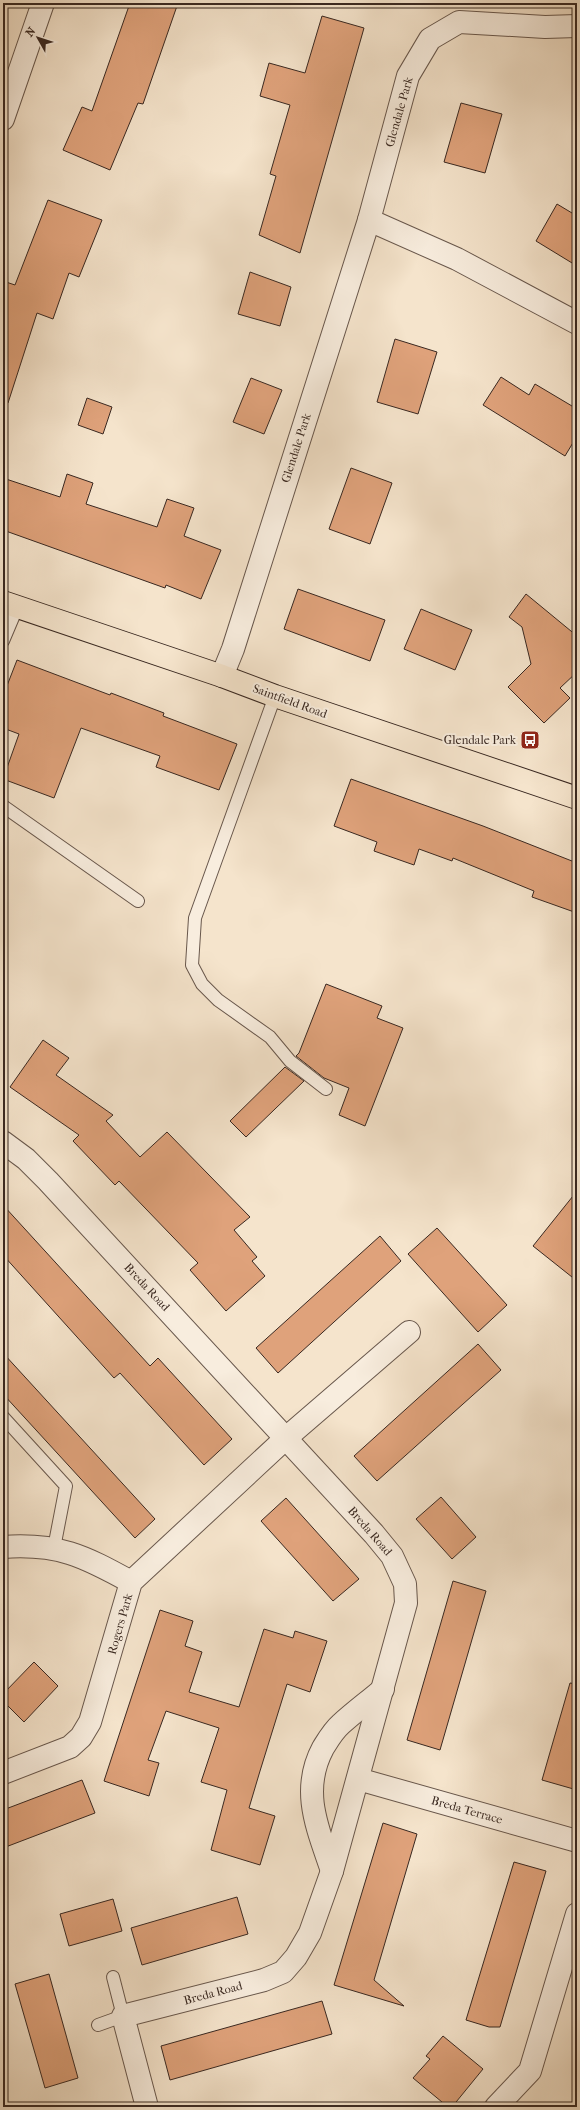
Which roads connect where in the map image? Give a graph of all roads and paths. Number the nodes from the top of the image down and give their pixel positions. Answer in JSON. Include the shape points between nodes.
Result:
{"nodes":[{"id":1,"x":43,"y":3,"type":"edge"},
{"id":2,"x":577,"y":26,"type":"edge"},
{"id":3,"x":3,"y":119,"type":"edge"},
{"id":4,"x":369,"y":220,"type":"junction"},
{"id":5,"x":577,"y":323,"type":"edge"},
{"id":6,"x":10,"y":605,"type":"edge"},
{"id":7,"x":3,"y":641,"type":"edge"},
{"id":8,"x":222,"y":676,"type":"junction"},
{"id":9,"x":275,"y":696,"type":"junction"},
{"id":10,"x":577,"y":798,"type":"edge"},
{"id":11,"x":3,"y":806,"type":"edge"},
{"id":12,"x":138,"y":902,"type":"dead end"},
{"id":13,"x":326,"y":1089,"type":"dead end"},
{"id":14,"x":3,"y":1142,"type":"edge"},
{"id":15,"x":409,"y":1332,"type":"dead end"},
{"id":16,"x":3,"y":1417,"type":"edge"},
{"id":17,"x":286,"y":1438,"type":"junction"},
{"id":18,"x":3,"y":1547,"type":"edge"},
{"id":19,"x":54,"y":1548,"type":"junction"},
{"id":20,"x":131,"y":1582,"type":"junction"},
{"id":21,"x":383,"y":1689,"type":"junction"},
{"id":22,"x":3,"y":1773,"type":"edge"},
{"id":23,"x":358,"y":1778,"type":"junction"},
{"id":24,"x":577,"y":1841,"type":"edge"},
{"id":25,"x":332,"y":1871,"type":"junction"},
{"id":26,"x":577,"y":1914,"type":"edge"},
{"id":27,"x":113,"y":1978,"type":"dead end"},
{"id":28,"x":123,"y":2016,"type":"junction"},
{"id":29,"x":98,"y":2025,"type":"dead end"},
{"id":30,"x":147,"y":2107,"type":"edge"},
{"id":31,"x":496,"y":2107,"type":"edge"}],
"edges":[{"from":1,"to":3,"type":"street"},
{"from":2,"to":4,"type":"street","name":"Glendale Park","via":[[545,27],[459,22],[430,39],[408,76]]},
{"from":4,"to":5,"type":"street","via":[[457,259]]},
{"from":4,"to":8,"type":"street","name":"Glendale Park","via":[[233,649]]},
{"from":6,"to":7,"type":"lane"},
{"from":6,"to":8,"type":"highway","name":"Saintfield Road"},
{"from":8,"to":9,"type":"highway","name":"Saintfield Road"},
{"from":9,"to":10,"type":"highway","name":"Saintfield Road"},
{"from":9,"to":13,"type":"lane","via":[[195,918],[192,965],[202,984],[218,1000],[270,1037],[290,1061]]},
{"from":11,"to":12,"type":"lane"},
{"from":14,"to":17,"type":"street","name":"Breda Road","via":[[26,1159],[48,1181]]},
{"from":15,"to":17,"type":"street"},
{"from":16,"to":19,"type":"lane","via":[[66,1486]]},
{"from":17,"to":20,"type":"street","name":"Rogers Park"},
{"from":17,"to":21,"type":"street","name":"Breda Road","via":[[392,1556],[405,1584],[406,1603]]},
{"from":18,"to":19,"type":"street"},
{"from":19,"to":20,"type":"street","via":[[91,1560]]},
{"from":20,"to":22,"type":"street","name":"Rogers Park","via":[[90,1722],[81,1737],[70,1747]]},
{"from":21,"to":23,"type":"street","name":"Breda Road"},
{"from":21,"to":25,"type":"street","via":[[340,1725],[328,1739],[316,1762],[311,1782],[312,1801]]},
{"from":23,"to":24,"type":"street","name":"Breda Terrace"},
{"from":23,"to":25,"type":"street","name":"Breda Road"},
{"from":25,"to":28,"type":"street","name":"Breda Road","via":[[310,1933],[296,1957],[283,1972],[264,1980]]},
{"from":26,"to":31,"type":"street","via":[[530,2071]]},
{"from":27,"to":28,"type":"lane"},
{"from":28,"to":29,"type":"lane"},
{"from":28,"to":30,"type":"street"}]}
